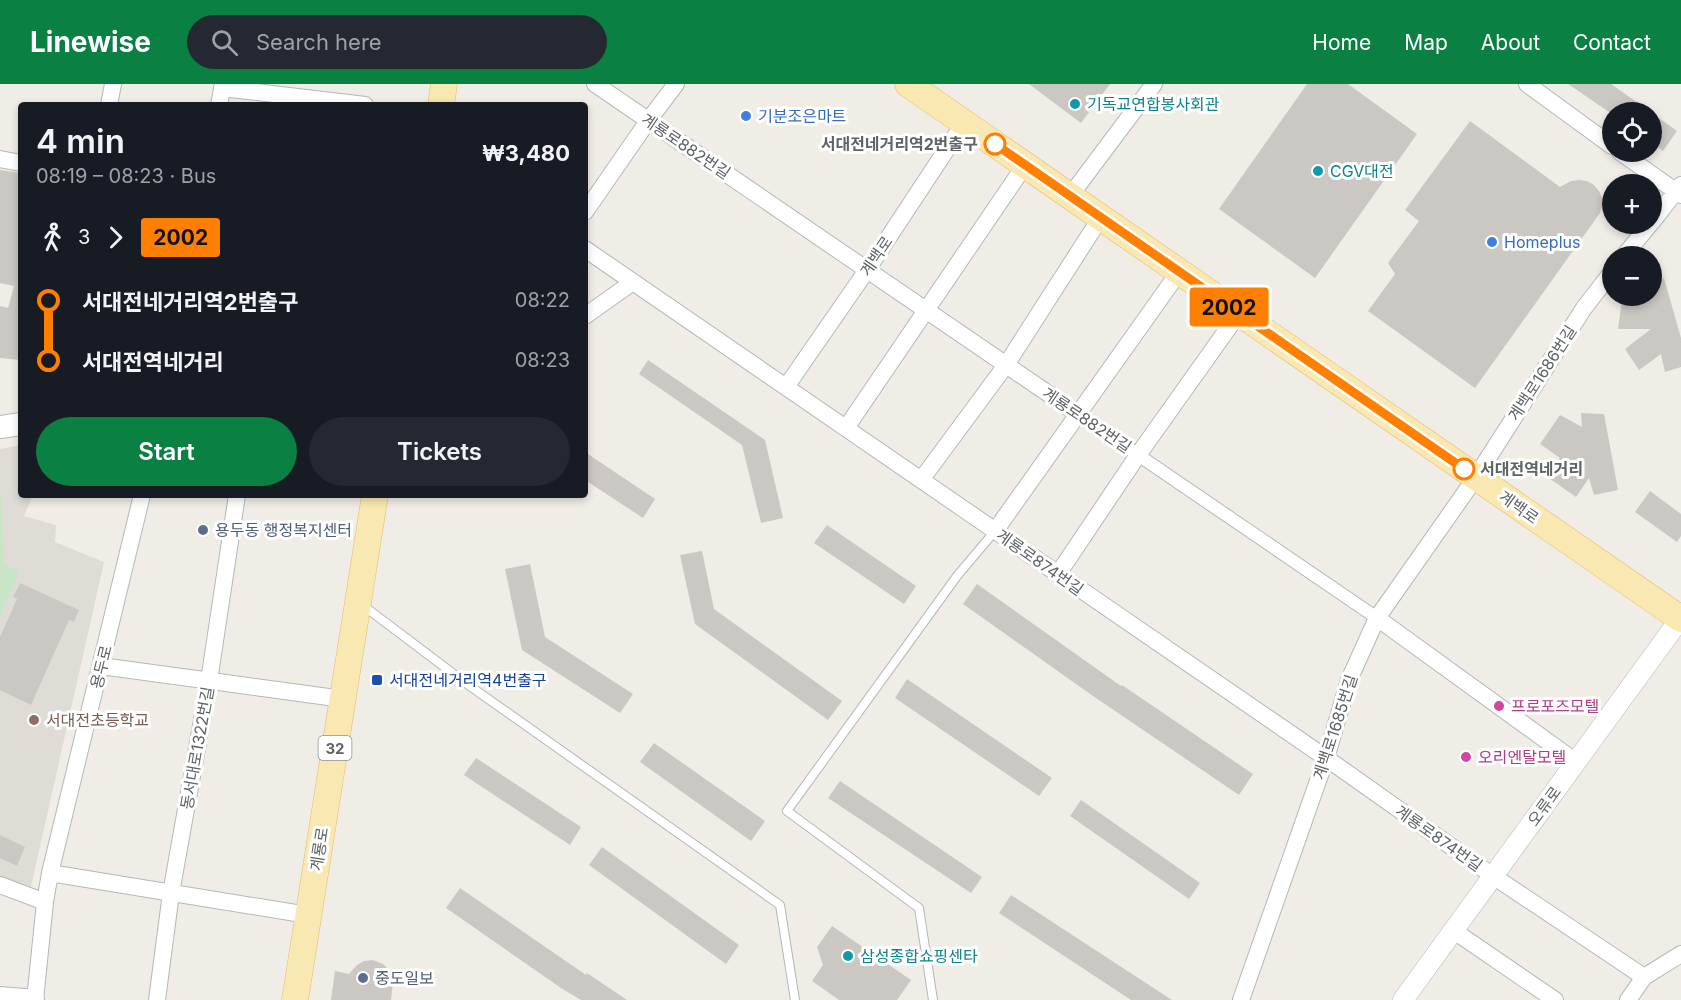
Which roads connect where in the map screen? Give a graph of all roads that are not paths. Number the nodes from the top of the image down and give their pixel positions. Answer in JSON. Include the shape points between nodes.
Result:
{"nodes":[{"id":1,"x":113,"y":84,"type":"edge"},
{"id":2,"x":444,"y":84,"type":"edge"},
{"id":3,"x":595,"y":84,"type":"edge"},
{"id":4,"x":676,"y":84,"type":"edge"},
{"id":5,"x":1154,"y":84,"type":"edge"},
{"id":6,"x":1527,"y":84,"type":"edge"},
{"id":7,"x":222,"y":86,"type":"edge"},
{"id":8,"x":920,"y":87,"type":"edge"},
{"id":9,"x":110,"y":102,"type":"edge"},
{"id":10,"x":219,"y":102,"type":"edge"},
{"id":11,"x":342,"y":102,"type":"edge"},
{"id":12,"x":441,"y":102,"type":"edge"},
{"id":13,"x":648,"y":121,"type":"junction"},
{"id":14,"x":964,"y":123,"type":"junction"},
{"id":15,"x":1602,"y":139,"type":"edge"},
{"id":16,"x":0,"y":159,"type":"edge"},
{"id":17,"x":18,"y":162,"type":"edge"},
{"id":18,"x":1636,"y":162,"type":"edge"},
{"id":19,"x":1025,"y":165,"type":"junction"},
{"id":20,"x":1679,"y":190,"type":"edge"},
{"id":21,"x":1070,"y":196,"type":"junction"},
{"id":22,"x":588,"y":208,"type":"edge"},
{"id":23,"x":1662,"y":210,"type":"edge"},
{"id":24,"x":1101,"y":218,"type":"junction"},
{"id":25,"x":1642,"y":234,"type":"edge"},
{"id":26,"x":1632,"y":246,"type":"edge"},
{"id":27,"x":588,"y":251,"type":"edge"},
{"id":28,"x":867,"y":270,"type":"junction"},
{"id":29,"x":1179,"y":272,"type":"junction"},
{"id":30,"x":633,"y":282,"type":"junction"},
{"id":31,"x":1602,"y":285,"type":"edge"},
{"id":32,"x":926,"y":310,"type":"junction"},
{"id":33,"x":1239,"y":313,"type":"junction"},
{"id":34,"x":588,"y":314,"type":"edge"},
{"id":35,"x":1006,"y":365,"type":"junction"},
{"id":36,"x":786,"y":387,"type":"junction"},
{"id":37,"x":1078,"y":414,"type":"junction"},
{"id":38,"x":18,"y":424,"type":"edge"},
{"id":39,"x":0,"y":427,"type":"edge"},
{"id":40,"x":846,"y":428,"type":"junction"},
{"id":41,"x":1138,"y":455,"type":"junction"},
{"id":42,"x":1476,"y":477,"type":"junction"},
{"id":43,"x":921,"y":480,"type":"junction"},
{"id":44,"x":141,"y":498,"type":"edge"},
{"id":45,"x":237,"y":498,"type":"edge"},
{"id":46,"x":375,"y":498,"type":"edge"},
{"id":47,"x":995,"y":531,"type":"junction"},
{"id":48,"x":1058,"y":574,"type":"junction"},
{"id":49,"x":358,"y":602,"type":"junction"},
{"id":50,"x":1377,"y":618,"type":"junction"},
{"id":51,"x":1681,"y":619,"type":"edge"},
{"id":52,"x":101,"y":666,"type":"junction"},
{"id":53,"x":209,"y":681,"type":"junction"},
{"id":54,"x":343,"y":699,"type":"junction"},
{"id":55,"x":1326,"y":758,"type":"junction"},
{"id":56,"x":1576,"y":762,"type":"junction"},
{"id":57,"x":50,"y":873,"type":"junction"},
{"id":58,"x":1493,"y":876,"type":"junction"},
{"id":59,"x":0,"y":885,"type":"edge"},
{"id":60,"x":171,"y":893,"type":"junction"},
{"id":61,"x":45,"y":902,"type":"junction"},
{"id":62,"x":308,"y":915,"type":"junction"},
{"id":63,"x":1454,"y":931,"type":"junction"},
{"id":64,"x":1681,"y":954,"type":"edge"},
{"id":65,"x":1644,"y":977,"type":"junction"},
{"id":66,"x":0,"y":995,"type":"edge"},
{"id":67,"x":36,"y":999,"type":"edge"},
{"id":68,"x":157,"y":1000,"type":"edge"},
{"id":69,"x":294,"y":1000,"type":"edge"},
{"id":70,"x":795,"y":1000,"type":"edge"},
{"id":71,"x":933,"y":1000,"type":"edge"},
{"id":72,"x":1241,"y":1000,"type":"edge"},
{"id":73,"x":1403,"y":1000,"type":"edge"},
{"id":74,"x":1555,"y":1000,"type":"edge"},
{"id":75,"x":1628,"y":1000,"type":"edge"}],
"edges":[{"from":1,"to":9,"type":"street"},
{"from":2,"to":12,"type":"main road"},
{"from":3,"to":13,"type":"street","name":"계룡로882번길"},
{"from":4,"to":13,"type":"street"},
{"from":5,"to":21,"type":"street"},
{"from":6,"to":15,"type":"street"},
{"from":7,"to":10,"type":"street"},
{"from":7,"to":11,"type":"street"},
{"from":8,"to":14,"type":"main road","name":"계백로"},
{"from":13,"to":22,"type":"street"},
{"from":13,"to":28,"type":"street","name":"계룡로882번길"},
{"from":14,"to":19,"type":"main road","name":"계백로"},
{"from":14,"to":28,"type":"street","name":"계백로"},
{"from":16,"to":17,"type":"street"},
{"from":18,"to":20,"type":"street"},
{"from":19,"to":21,"type":"main road","name":"계백로"},
{"from":19,"to":32,"type":"street"},
{"from":20,"to":23,"type":"street"},
{"from":21,"to":24,"type":"main road","name":"계백로"},
{"from":24,"to":29,"type":"main road","name":"계백로"},
{"from":24,"to":35,"type":"street"},
{"from":25,"to":26,"type":"street"},
{"from":27,"to":30,"type":"street","name":"계룡로874번길"},
{"from":28,"to":32,"type":"street","name":"계룡로882번길"},
{"from":28,"to":36,"type":"street","name":"계백로"},
{"from":29,"to":33,"type":"main road","name":"계백로"},
{"from":29,"to":37,"type":"street"},
{"from":30,"to":34,"type":"street"},
{"from":30,"to":36,"type":"street","name":"계룡로874번길"},
{"from":31,"to":42,"type":"street","name":"계백로1686번길"},
{"from":32,"to":35,"type":"street","name":"계룡로882번길"},
{"from":32,"to":40,"type":"street"},
{"from":33,"to":41,"type":"street"},
{"from":33,"to":42,"type":"main road","name":"계백로"},
{"from":35,"to":37,"type":"street","name":"계룡로882번길"},
{"from":35,"to":43,"type":"street"},
{"from":36,"to":40,"type":"street","name":"계룡로874번길"},
{"from":37,"to":41,"type":"street","name":"계룡로882번길"},
{"from":37,"to":47,"type":"street"},
{"from":38,"to":39,"type":"main road"},
{"from":40,"to":43,"type":"street","name":"계룡로874번길"},
{"from":41,"to":48,"type":"street"},
{"from":41,"to":50,"type":"street","name":"계룡로882번길"},
{"from":42,"to":50,"type":"street","name":"계백로1685번길"},
{"from":42,"to":51,"type":"main road","name":"계백로"},
{"from":43,"to":47,"type":"street","name":"계룡로874번길"},
{"from":44,"to":52,"type":"street","name":"용두로"},
{"from":45,"to":53,"type":"street","name":"동서대로1322번길"},
{"from":46,"to":49,"type":"main road","name":"계룡로","number":"32"},
{"from":47,"to":48,"type":"street","name":"계룡로874번길"},
{"from":47,"to":71,"type":"lane","via":[[957,576],[787,811],[919,908]]},
{"from":48,"to":55,"type":"street","name":"계룡로874번길"},
{"from":49,"to":54,"type":"main road","name":"계룡로","number":"32"},
{"from":49,"to":70,"type":"lane","via":[[467,684],[780,905]]},
{"from":50,"to":55,"type":"street","name":"계백로1685번길","via":[[1349,680]]},
{"from":50,"to":56,"type":"street","name":"계룡로882번길"},
{"from":51,"to":56,"type":"street","name":"오류로"},
{"from":52,"to":53,"type":"street"},
{"from":52,"to":57,"type":"street","name":"용두로"},
{"from":53,"to":54,"type":"street"},
{"from":53,"to":60,"type":"street","name":"동서대로1322번길"},
{"from":54,"to":62,"type":"main road","name":"계룡로","number":"32"},
{"from":55,"to":58,"type":"street","name":"계룡로874번길"},
{"from":55,"to":72,"type":"street","name":"계백로1685번길"},
{"from":56,"to":58,"type":"street","name":"오류로"},
{"from":57,"to":60,"type":"street"},
{"from":57,"to":61,"type":"street","name":"용두로"},
{"from":58,"to":63,"type":"street","name":"오류로"},
{"from":58,"to":65,"type":"street"},
{"from":59,"to":61,"type":"street"},
{"from":60,"to":62,"type":"street"},
{"from":60,"to":68,"type":"street","name":"동서대로1322번길"},
{"from":61,"to":67,"type":"street","name":"용두로"},
{"from":62,"to":69,"type":"main road","name":"계룡로","number":"32"},
{"from":63,"to":73,"type":"street","name":"오류로"},
{"from":63,"to":74,"type":"street"},
{"from":64,"to":65,"type":"street"},
{"from":65,"to":75,"type":"street"},
{"from":66,"to":67,"type":"street"}]}
